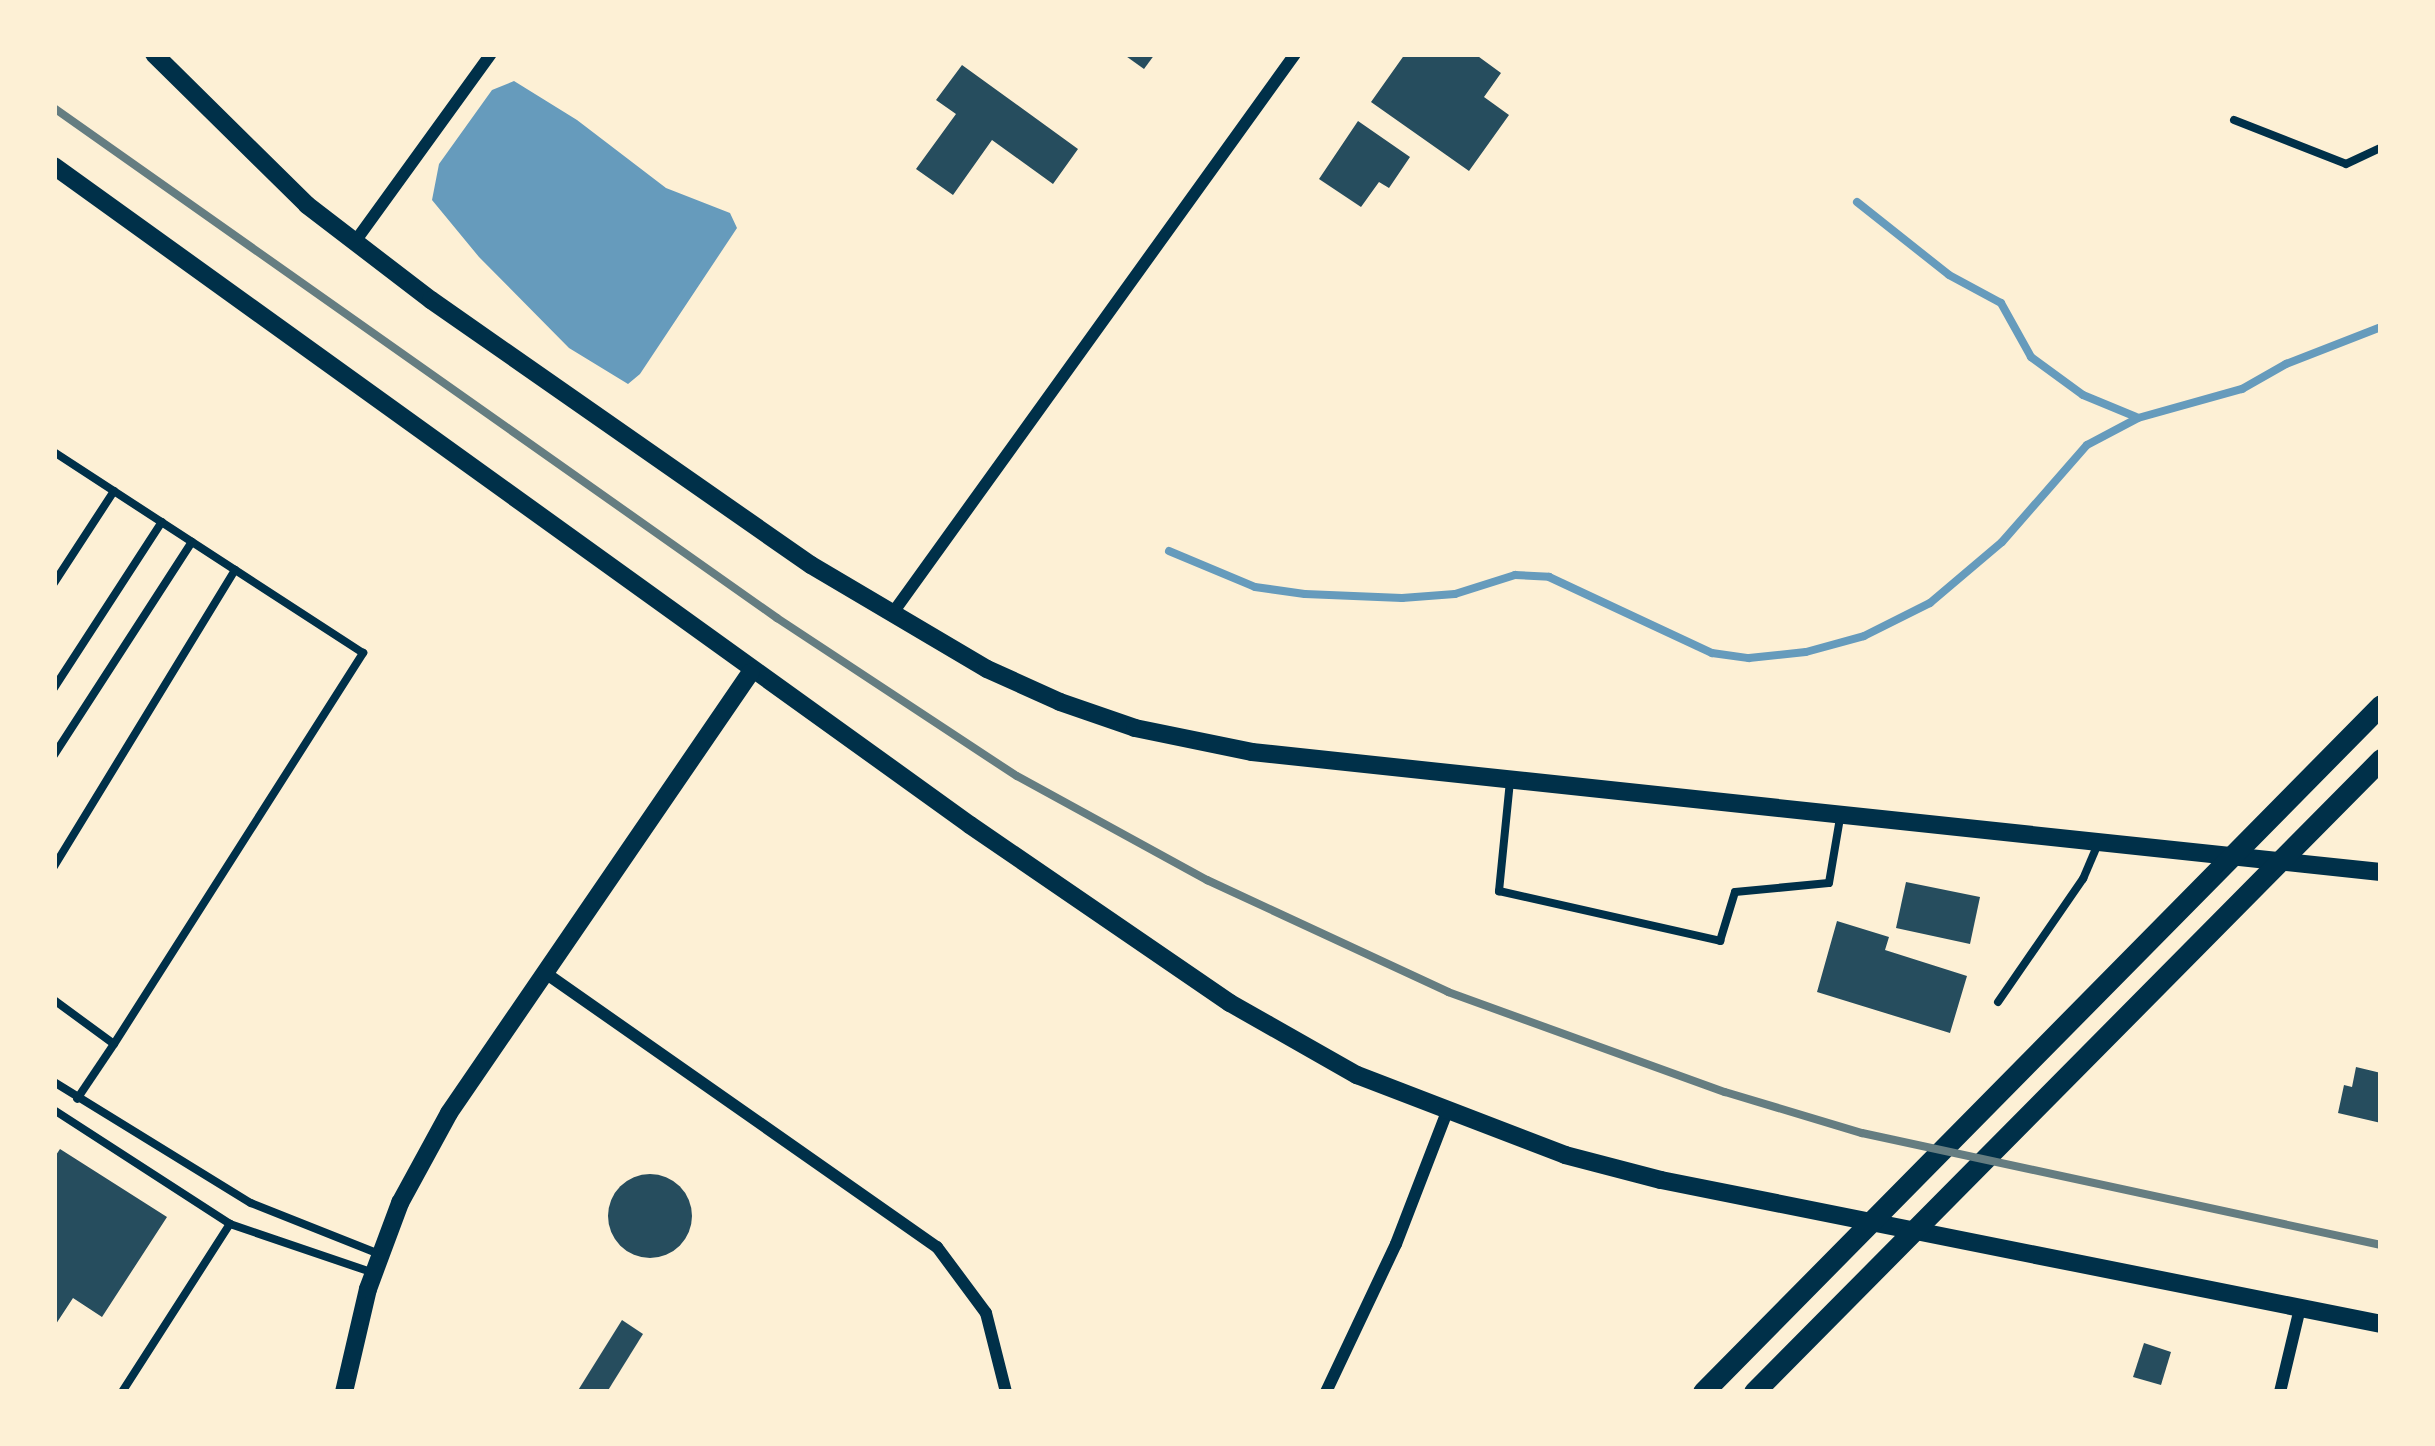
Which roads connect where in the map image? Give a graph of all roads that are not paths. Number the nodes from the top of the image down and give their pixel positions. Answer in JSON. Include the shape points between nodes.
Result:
{"nodes":[{"id":1,"x":154,"y":54,"type":"edge"},
{"id":2,"x":490,"y":54,"type":"edge"},
{"id":3,"x":1294,"y":54,"type":"edge"},
{"id":4,"x":2234,"y":120,"type":"dead end"},
{"id":5,"x":2381,"y":148,"type":"edge"},
{"id":6,"x":54,"y":166,"type":"edge"},
{"id":7,"x":354,"y":243,"type":"junction"},
{"id":8,"x":54,"y":452,"type":"edge"},
{"id":9,"x":114,"y":491,"type":"junction"},
{"id":10,"x":162,"y":522,"type":"junction"},
{"id":11,"x":191,"y":542,"type":"junction"},
{"id":12,"x":235,"y":570,"type":"junction"},
{"id":13,"x":54,"y":583,"type":"edge"},
{"id":14,"x":892,"y":614,"type":"junction"},
{"id":15,"x":751,"y":672,"type":"junction"},
{"id":16,"x":54,"y":688,"type":"edge"},
{"id":17,"x":2381,"y":705,"type":"edge"},
{"id":18,"x":54,"y":755,"type":"edge"},
{"id":19,"x":2381,"y":759,"type":"edge"},
{"id":20,"x":1510,"y":780,"type":"junction"},
{"id":21,"x":1841,"y":812,"type":"junction"},
{"id":22,"x":2098,"y":842,"type":"junction"},
{"id":23,"x":54,"y":867,"type":"edge"},
{"id":24,"x":2381,"y":872,"type":"edge"},
{"id":25,"x":544,"y":972,"type":"junction"},
{"id":26,"x":54,"y":1000,"type":"edge"},
{"id":27,"x":1998,"y":1002,"type":"dead end"},
{"id":28,"x":114,"y":1044,"type":"junction"},
{"id":29,"x":54,"y":1082,"type":"edge"},
{"id":30,"x":77,"y":1099,"type":"junction"},
{"id":31,"x":54,"y":1110,"type":"edge"},
{"id":32,"x":1447,"y":1112,"type":"junction"},
{"id":33,"x":230,"y":1224,"type":"junction"},
{"id":34,"x":377,"y":1264,"type":"junction"},
{"id":35,"x":2300,"y":1308,"type":"junction"},
{"id":36,"x":2381,"y":1324,"type":"edge"},
{"id":37,"x":122,"y":1392,"type":"edge"},
{"id":38,"x":344,"y":1392,"type":"edge"},
{"id":39,"x":1006,"y":1392,"type":"edge"},
{"id":40,"x":1326,"y":1392,"type":"edge"},
{"id":41,"x":1703,"y":1392,"type":"edge"},
{"id":42,"x":1754,"y":1392,"type":"edge"},
{"id":43,"x":2280,"y":1392,"type":"edge"}],
"edges":[{"from":1,"to":7,"type":"street","via":[[248,152]]},
{"from":2,"to":7,"type":"street"},
{"from":3,"to":14,"type":"street"},
{"from":4,"to":5,"type":"lane","via":[[2346,164]]},
{"from":6,"to":15,"type":"street"},
{"from":7,"to":14,"type":"street"},
{"from":8,"to":9,"type":"lane"},
{"from":9,"to":10,"type":"lane"},
{"from":9,"to":13,"type":"lane"},
{"from":10,"to":11,"type":"lane"},
{"from":10,"to":16,"type":"lane"},
{"from":11,"to":12,"type":"lane"},
{"from":11,"to":18,"type":"lane"},
{"from":12,"to":23,"type":"lane"},
{"from":12,"to":28,"type":"lane","via":[[363,653]]},
{"from":14,"to":20,"type":"street","via":[[987,669],[1135,728],[1252,752]]},
{"from":15,"to":25,"type":"street"},
{"from":15,"to":32,"type":"street","via":[[1248,1015]]},
{"from":17,"to":41,"type":"main road"},
{"from":19,"to":42,"type":"main road"},
{"from":20,"to":21,"type":"street"},
{"from":20,"to":21,"type":"lane","via":[[1499,891],[1720,940],[1735,892],[1828,883]]},
{"from":21,"to":22,"type":"street"},
{"from":22,"to":24,"type":"street"},
{"from":22,"to":27,"type":"lane","via":[[2083,879]]},
{"from":25,"to":34,"type":"street","via":[[449,1113]]},
{"from":25,"to":39,"type":"street","via":[[937,1247],[986,1313]]},
{"from":26,"to":28,"type":"lane"},
{"from":28,"to":30,"type":"lane"},
{"from":29,"to":30,"type":"lane"},
{"from":30,"to":34,"type":"lane","via":[[251,1203]]},
{"from":31,"to":33,"type":"lane"},
{"from":32,"to":35,"type":"street","via":[[1661,1180]]},
{"from":32,"to":40,"type":"street"},
{"from":33,"to":34,"type":"lane"},
{"from":33,"to":37,"type":"lane"},
{"from":34,"to":38,"type":"street"},
{"from":35,"to":36,"type":"street"},
{"from":35,"to":43,"type":"street"}]}
